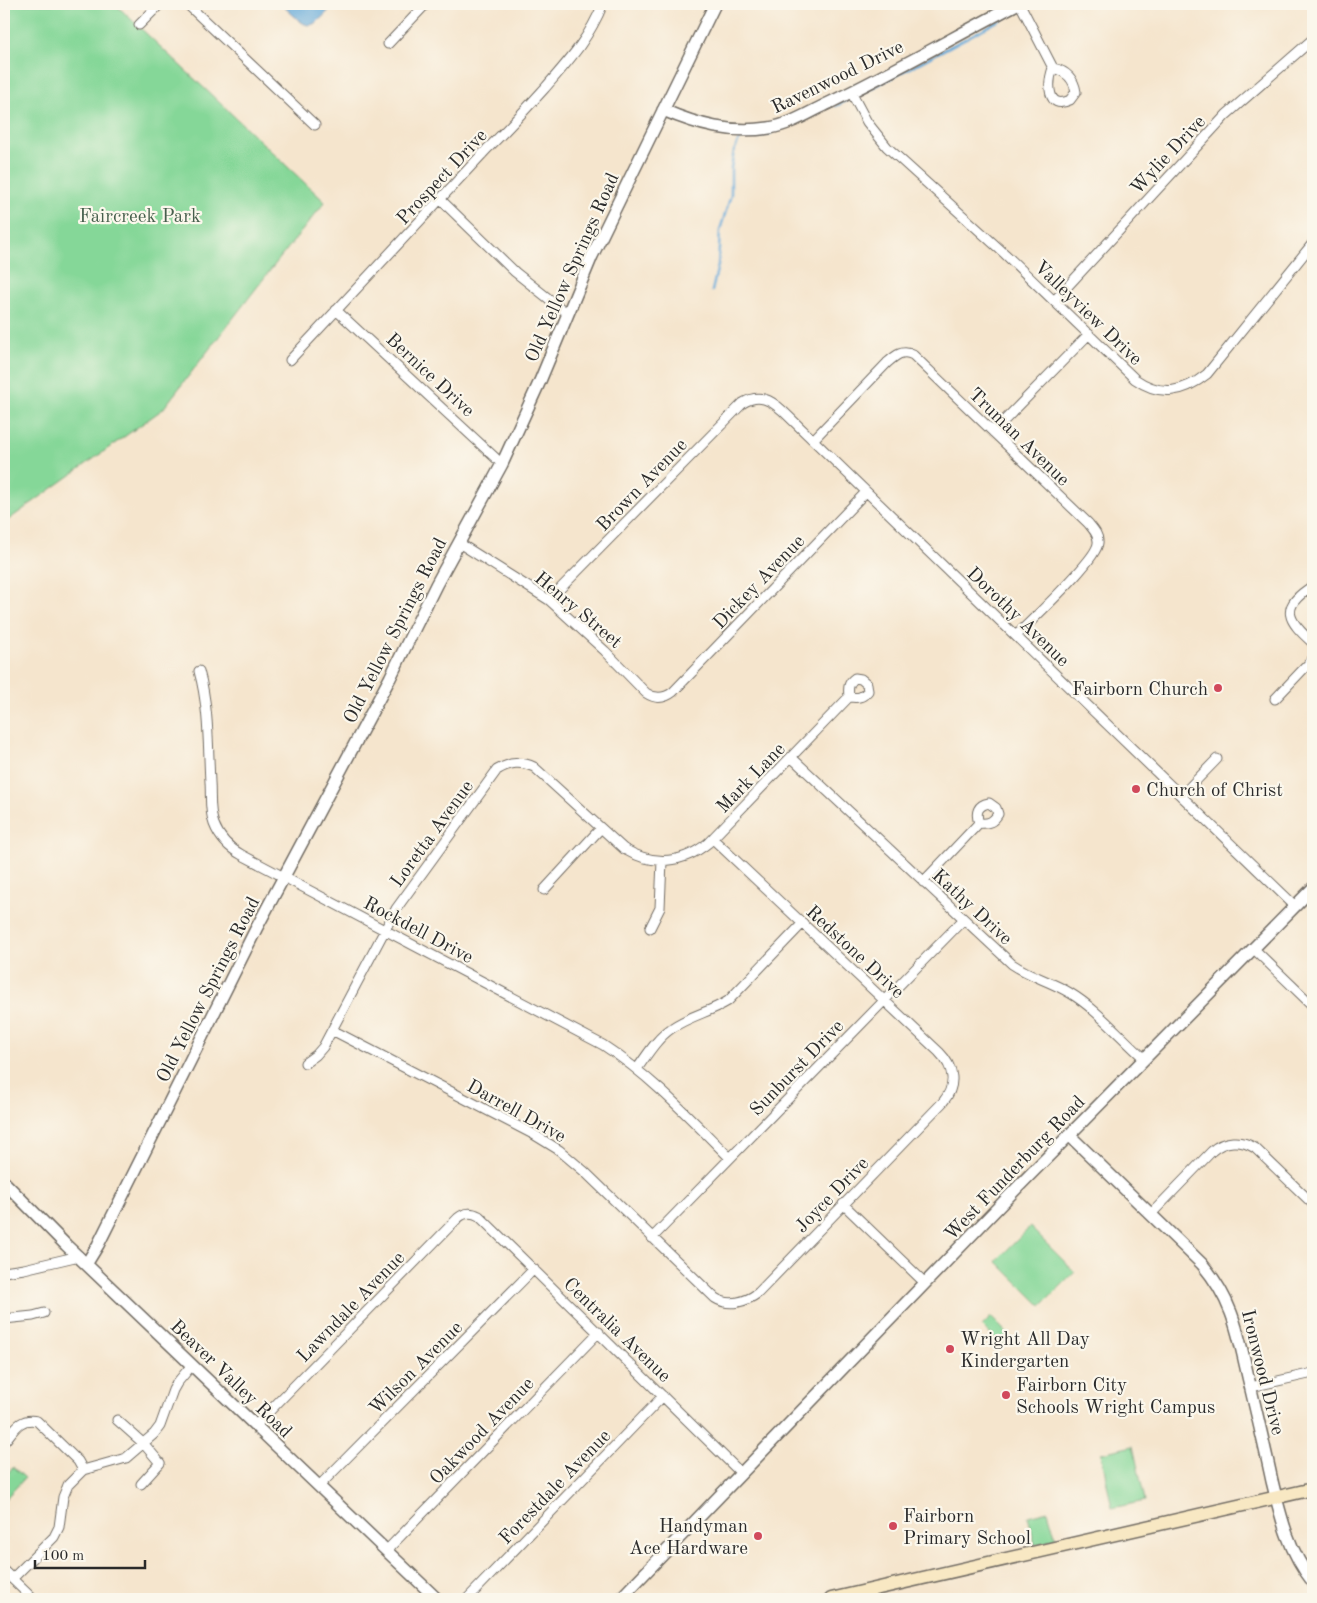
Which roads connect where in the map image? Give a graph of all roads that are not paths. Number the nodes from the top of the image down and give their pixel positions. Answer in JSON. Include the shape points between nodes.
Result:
{"nodes":[{"id":1,"x":160,"y":4,"type":"edge"},
{"id":2,"x":187,"y":4,"type":"edge"},
{"id":3,"x":426,"y":4,"type":"edge"},
{"id":4,"x":603,"y":4,"type":"edge"},
{"id":5,"x":716,"y":4,"type":"edge"},
{"id":6,"x":1018,"y":4,"type":"edge"},
{"id":7,"x":139,"y":25,"type":"dead end"},
{"id":8,"x":1313,"y":39,"type":"edge"},
{"id":9,"x":388,"y":44,"type":"dead end"},
{"id":10,"x":1053,"y":68,"type":"dead end"},
{"id":11,"x":851,"y":92,"type":"junction"},
{"id":12,"x":663,"y":110,"type":"junction"},
{"id":13,"x":315,"y":125,"type":"dead end"},
{"id":14,"x":441,"y":200,"type":"junction"},
{"id":15,"x":1313,"y":243,"type":"edge"},
{"id":16,"x":1054,"y":301,"type":"junction"},
{"id":17,"x":336,"y":310,"type":"junction"},
{"id":18,"x":568,"y":314,"type":"junction"},
{"id":19,"x":1089,"y":334,"type":"junction"},
{"id":20,"x":290,"y":360,"type":"dead end"},
{"id":21,"x":760,"y":397,"type":"joint"},
{"id":22,"x":993,"y":432,"type":"junction"},
{"id":23,"x":813,"y":440,"type":"junction"},
{"id":24,"x":502,"y":464,"type":"junction"},
{"id":25,"x":866,"y":492,"type":"junction"},
{"id":26,"x":459,"y":543,"type":"junction"},
{"id":27,"x":1313,"y":586,"type":"edge"},
{"id":28,"x":549,"y":600,"type":"junction"},
{"id":29,"x":1016,"y":636,"type":"junction"},
{"id":30,"x":1313,"y":643,"type":"edge"},
{"id":31,"x":1313,"y":659,"type":"edge"},
{"id":32,"x":198,"y":671,"type":"dead end"},
{"id":33,"x":672,"y":692,"type":"joint"},
{"id":34,"x":849,"y":697,"type":"dead end"},
{"id":35,"x":1275,"y":699,"type":"dead end"},
{"id":36,"x":791,"y":758,"type":"junction"},
{"id":37,"x":1217,"y":759,"type":"dead end"},
{"id":38,"x":1180,"y":796,"type":"junction"},
{"id":39,"x":979,"y":823,"type":"dead end"},
{"id":40,"x":601,"y":828,"type":"junction"},
{"id":41,"x":713,"y":839,"type":"junction"},
{"id":42,"x":662,"y":861,"type":"junction"},
{"id":43,"x":283,"y":877,"type":"junction"},
{"id":44,"x":923,"y":882,"type":"junction"},
{"id":45,"x":1313,"y":888,"type":"edge"},
{"id":46,"x":544,"y":890,"type":"dead end"},
{"id":47,"x":1296,"y":906,"type":"junction"},
{"id":48,"x":963,"y":920,"type":"junction"},
{"id":49,"x":803,"y":923,"type":"junction"},
{"id":50,"x":650,"y":928,"type":"dead end"},
{"id":51,"x":384,"y":930,"type":"junction"},
{"id":52,"x":1254,"y":949,"type":"junction"},
{"id":53,"x":884,"y":1000,"type":"junction"},
{"id":54,"x":1313,"y":1006,"type":"edge"},
{"id":55,"x":332,"y":1030,"type":"junction"},
{"id":56,"x":1145,"y":1059,"type":"junction"},
{"id":57,"x":306,"y":1063,"type":"dead end"},
{"id":58,"x":636,"y":1069,"type":"junction"},
{"id":59,"x":947,"y":1098,"type":"joint"},
{"id":60,"x":1069,"y":1135,"type":"junction"},
{"id":61,"x":730,"y":1158,"type":"junction"},
{"id":62,"x":4,"y":1182,"type":"edge"},
{"id":63,"x":844,"y":1204,"type":"junction"},
{"id":64,"x":1313,"y":1204,"type":"edge"},
{"id":65,"x":470,"y":1213,"type":"joint"},
{"id":66,"x":1151,"y":1214,"type":"junction"},
{"id":67,"x":652,"y":1238,"type":"junction"},
{"id":68,"x":83,"y":1260,"type":"junction"},
{"id":69,"x":534,"y":1269,"type":"junction"},
{"id":70,"x":4,"y":1272,"type":"edge"},
{"id":71,"x":925,"y":1283,"type":"junction"},
{"id":72,"x":733,"y":1303,"type":"joint"},
{"id":73,"x":44,"y":1313,"type":"dead end"},
{"id":74,"x":4,"y":1319,"type":"edge"},
{"id":75,"x":598,"y":1332,"type":"junction"},
{"id":76,"x":192,"y":1365,"type":"junction"},
{"id":77,"x":1313,"y":1373,"type":"edge"},
{"id":78,"x":1251,"y":1387,"type":"junction"},
{"id":79,"x":663,"y":1396,"type":"junction"},
{"id":80,"x":117,"y":1420,"type":"dead end"},
{"id":81,"x":256,"y":1426,"type":"junction"},
{"id":82,"x":4,"y":1442,"type":"edge"},
{"id":83,"x":144,"y":1444,"type":"junction"},
{"id":84,"x":83,"y":1470,"type":"junction"},
{"id":85,"x":741,"y":1473,"type":"junction"},
{"id":86,"x":141,"y":1484,"type":"dead end"},
{"id":87,"x":319,"y":1486,"type":"junction"},
{"id":88,"x":1313,"y":1489,"type":"edge"},
{"id":89,"x":1276,"y":1498,"type":"junction"},
{"id":90,"x":386,"y":1551,"type":"junction"},
{"id":91,"x":4,"y":1571,"type":"edge"},
{"id":92,"x":12,"y":1579,"type":"junction"},
{"id":93,"x":1313,"y":1582,"type":"edge"},
{"id":94,"x":33,"y":1599,"type":"edge"},
{"id":95,"x":437,"y":1599,"type":"edge"},
{"id":96,"x":467,"y":1599,"type":"edge"},
{"id":97,"x":620,"y":1599,"type":"edge"},
{"id":98,"x":831,"y":1599,"type":"edge"}],
"edges":[{"from":1,"to":7,"type":"street"},
{"from":2,"to":13,"type":"street"},
{"from":3,"to":9,"type":"street"},
{"from":4,"to":14,"type":"street","name":"Prospect Drive","via":[[586,39],[570,60]]},
{"from":5,"to":12,"type":"street","name":"Old Yellow Springs Road"},
{"from":6,"to":10,"type":"street"},
{"from":6,"to":11,"type":"street","name":"Ravenwood Drive"},
{"from":8,"to":16,"type":"street","name":"Wylie Drive","via":[[1226,115]]},
{"from":11,"to":12,"type":"street","name":"Ravenwood Drive","via":[[771,128],[716,128]]},
{"from":11,"to":16,"type":"street","name":"Valleyview Drive","via":[[867,122],[887,147]]},
{"from":12,"to":18,"type":"street","name":"Old Yellow Springs Road","via":[[592,256]]},
{"from":14,"to":17,"type":"street","name":"Prospect Drive"},
{"from":14,"to":18,"type":"street","via":[[515,272]]},
{"from":15,"to":19,"type":"street","name":"Valleyview Drive","via":[[1213,367],[1187,387],[1167,391],[1141,383]]},
{"from":16,"to":19,"type":"street","name":"Valleyview Drive"},
{"from":17,"to":20,"type":"street","name":"Prospect Drive"},
{"from":17,"to":24,"type":"street","name":"Bernice Drive"},
{"from":18,"to":24,"type":"street","name":"Old Yellow Springs Road"},
{"from":19,"to":22,"type":"street"},
{"from":21,"to":23,"type":"street","name":"Dorothy Avenue","via":[[775,403]]},
{"from":21,"to":28,"type":"street","name":"Brown Avenue","via":[[743,403]]},
{"from":22,"to":23,"type":"street","name":"Truman Avenue","via":[[913,355],[903,352],[894,357]]},
{"from":22,"to":29,"type":"street","name":"Truman Avenue","via":[[1096,532],[1098,545],[1088,561]]},
{"from":23,"to":25,"type":"street","name":"Dorothy Avenue"},
{"from":24,"to":26,"type":"street","name":"Old Yellow Springs Road"},
{"from":25,"to":29,"type":"street","name":"Dorothy Avenue"},
{"from":25,"to":33,"type":"street","name":"Dickey Avenue"},
{"from":26,"to":28,"type":"street","name":"Henry Street"},
{"from":26,"to":43,"type":"street","name":"Old Yellow Springs Road"},
{"from":27,"to":30,"type":"street","via":[[1297,599],[1290,615],[1298,629]]},
{"from":28,"to":33,"type":"street","name":"Henry Street","via":[[646,693],[661,698]]},
{"from":29,"to":38,"type":"street","name":"Dorothy Avenue"},
{"from":31,"to":35,"type":"street"},
{"from":32,"to":43,"type":"street","name":"Rockdell Drive","via":[[206,710],[214,825],[236,852]]},
{"from":34,"to":36,"type":"street","name":"Mark Lane"},
{"from":36,"to":41,"type":"street","name":"Mark Lane"},
{"from":36,"to":44,"type":"street","name":"Kathy Drive"},
{"from":37,"to":38,"type":"street"},
{"from":38,"to":47,"type":"street","name":"Dorothy Avenue"},
{"from":39,"to":44,"type":"street"},
{"from":40,"to":42,"type":"street","via":[[633,854]]},
{"from":40,"to":46,"type":"street"},
{"from":40,"to":51,"type":"street","name":"Loretta Avenue","via":[[539,770],[518,762],[504,766],[492,775]]},
{"from":41,"to":42,"type":"street","name":"Mark Lane","via":[[690,855]]},
{"from":41,"to":49,"type":"street","name":"Redstone Drive"},
{"from":42,"to":50,"type":"street","via":[[660,908]]},
{"from":43,"to":51,"type":"street","name":"Rockdell Drive"},
{"from":43,"to":68,"type":"street","name":"Old Yellow Springs Road","via":[[98,1244]]},
{"from":44,"to":48,"type":"street","name":"Kathy Drive"},
{"from":45,"to":47,"type":"street","name":"West Funderburg Road"},
{"from":47,"to":52,"type":"street","name":"West Funderburg Road"},
{"from":48,"to":53,"type":"street","name":"Sunburst Drive"},
{"from":48,"to":56,"type":"street","name":"Kathy Drive","via":[[1018,968],[1078,998]]},
{"from":49,"to":53,"type":"street","name":"Redstone Drive"},
{"from":49,"to":58,"type":"street","via":[[728,1001],[671,1029]]},
{"from":51,"to":55,"type":"street","name":"Loretta Avenue"},
{"from":51,"to":58,"type":"street","name":"Rockdell Drive","via":[[592,1039]]},
{"from":52,"to":54,"type":"street"},
{"from":52,"to":56,"type":"street","name":"West Funderburg Road"},
{"from":53,"to":59,"type":"street","name":"Redstone Drive","via":[[950,1065],[952,1079]]},
{"from":53,"to":61,"type":"street","name":"Sunburst Drive"},
{"from":55,"to":57,"type":"street","name":"Loretta Avenue","via":[[320,1051]]},
{"from":55,"to":67,"type":"street","name":"Darrell Drive","via":[[552,1146],[584,1172]]},
{"from":56,"to":60,"type":"street","name":"West Funderburg Road"},
{"from":58,"to":61,"type":"street","name":"Rockdell Drive"},
{"from":59,"to":63,"type":"street","name":"Joyce Drive"},
{"from":60,"to":66,"type":"street","name":"Ironwood Drive"},
{"from":60,"to":71,"type":"street","name":"West Funderburg Road"},
{"from":61,"to":67,"type":"street","name":"Sunburst Drive"},
{"from":62,"to":68,"type":"street","name":"Beaver Valley Road"},
{"from":63,"to":71,"type":"street"},
{"from":63,"to":72,"type":"street","name":"Joyce Drive","via":[[758,1293],[748,1300]]},
{"from":64,"to":66,"type":"street","via":[[1255,1148],[1230,1142],[1212,1151]]},
{"from":65,"to":69,"type":"street","name":"Centralia Avenue","via":[[479,1216]]},
{"from":65,"to":81,"type":"street","name":"Lawndale Avenue","via":[[458,1218]]},
{"from":66,"to":78,"type":"street","name":"Ironwood Drive","via":[[1219,1285],[1236,1322]]},
{"from":67,"to":72,"type":"street","name":"Darrell Drive","via":[[715,1298]]},
{"from":68,"to":70,"type":"street"},
{"from":68,"to":76,"type":"street","name":"Beaver Valley Road"},
{"from":69,"to":75,"type":"street","name":"Centralia Avenue"},
{"from":69,"to":87,"type":"street","name":"Wilson Avenue"},
{"from":71,"to":85,"type":"street","name":"West Funderburg Road"},
{"from":73,"to":74,"type":"street"},
{"from":75,"to":79,"type":"street","name":"Centralia Avenue"},
{"from":75,"to":90,"type":"street","name":"Oakwood Avenue"},
{"from":76,"to":81,"type":"street","name":"Beaver Valley Road"},
{"from":76,"to":83,"type":"street","via":[[173,1390],[158,1430]]},
{"from":77,"to":78,"type":"street"},
{"from":78,"to":89,"type":"street","name":"Ironwood Drive"},
{"from":79,"to":85,"type":"street","name":"Centralia Avenue"},
{"from":79,"to":96,"type":"street","name":"Forestdale Avenue"},
{"from":80,"to":83,"type":"street"},
{"from":81,"to":87,"type":"street","name":"Beaver Valley Road"},
{"from":82,"to":84,"type":"street","via":[[23,1421],[37,1421],[78,1461]]},
{"from":83,"to":84,"type":"street","via":[[126,1458]]},
{"from":83,"to":86,"type":"street","via":[[160,1463]]},
{"from":84,"to":92,"type":"street","via":[[65,1491],[59,1527],[54,1536]]},
{"from":85,"to":97,"type":"street","name":"West Funderburg Road"},
{"from":87,"to":90,"type":"street","name":"Beaver Valley Road"},
{"from":88,"to":89,"type":"main road"},
{"from":89,"to":93,"type":"street","name":"Ironwood Drive","via":[[1296,1557]]},
{"from":89,"to":98,"type":"main road"},
{"from":90,"to":95,"type":"street","name":"Beaver Valley Road"},
{"from":91,"to":92,"type":"street"},
{"from":92,"to":94,"type":"street"}]}
